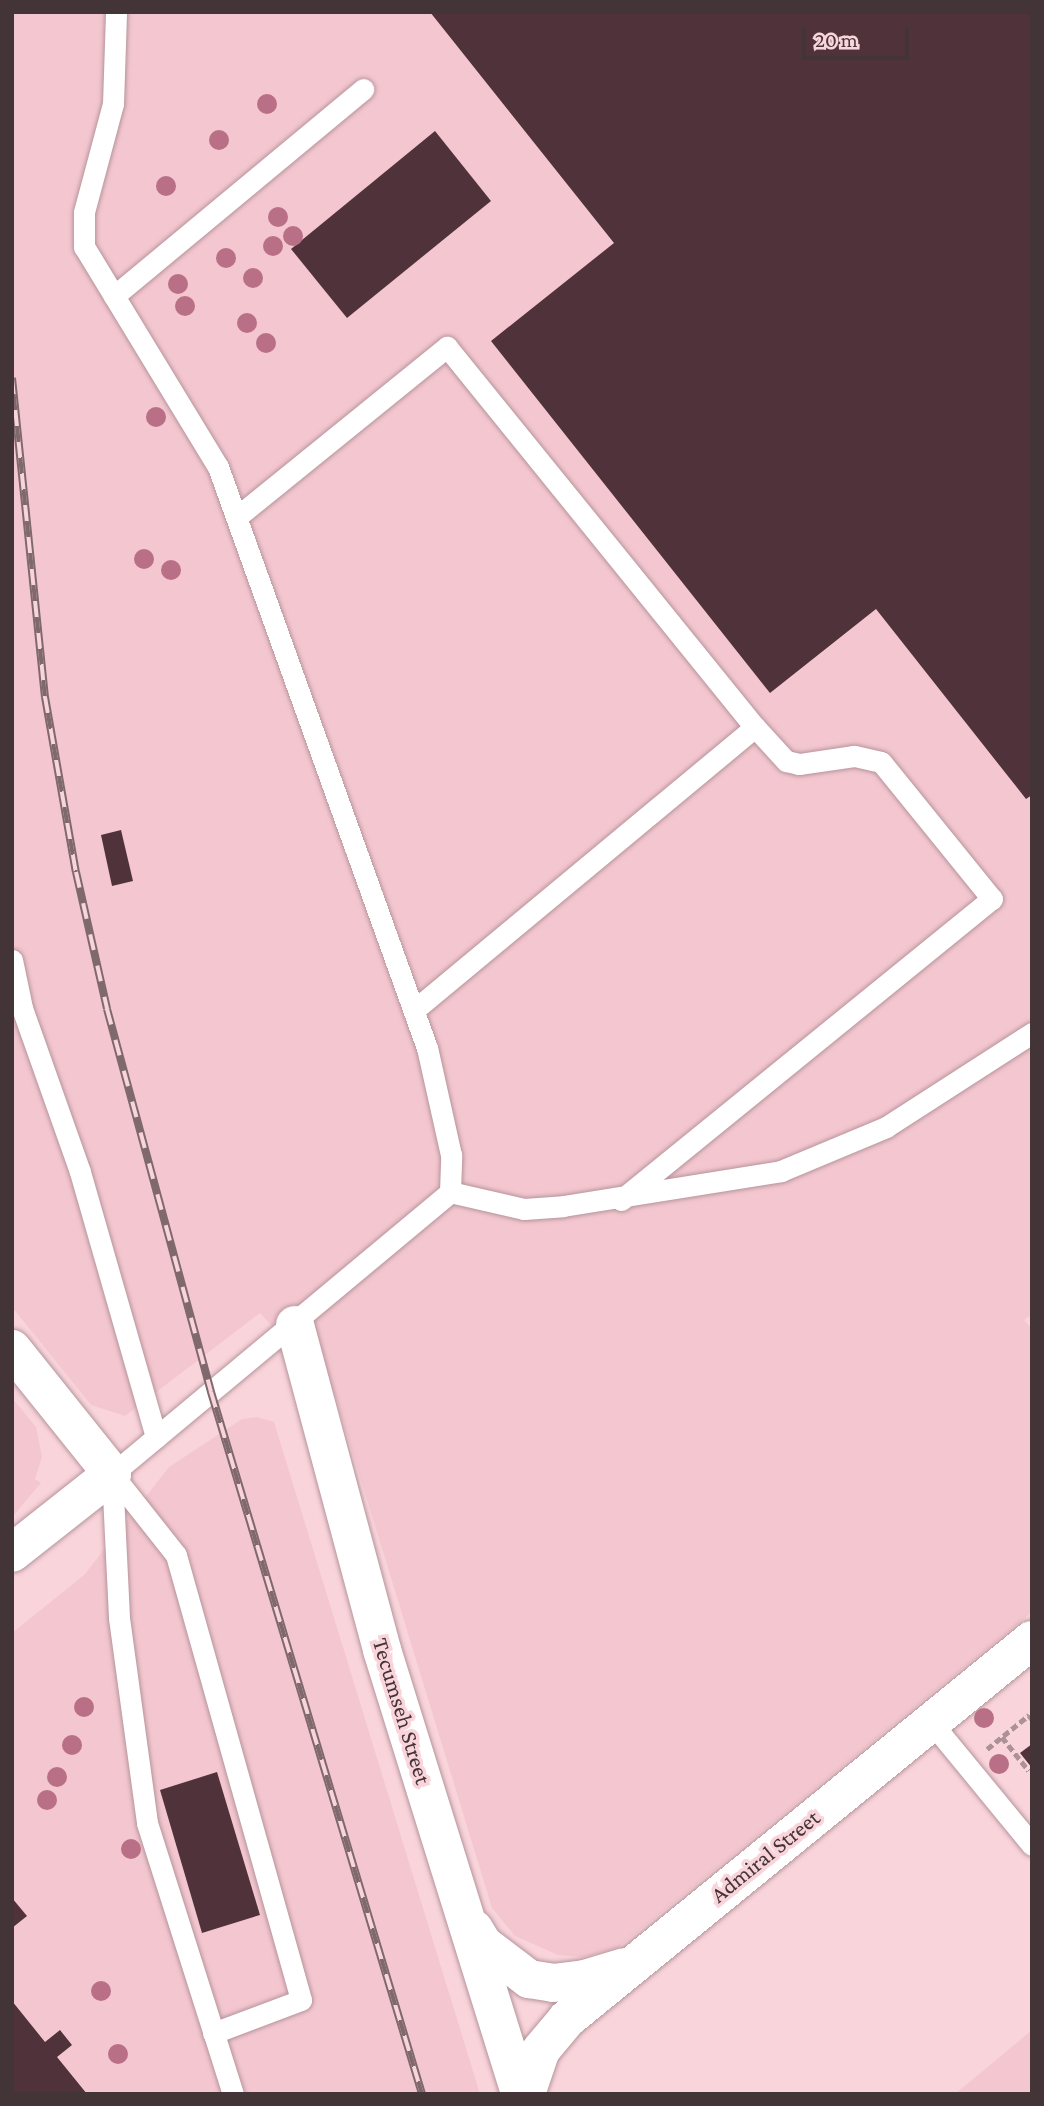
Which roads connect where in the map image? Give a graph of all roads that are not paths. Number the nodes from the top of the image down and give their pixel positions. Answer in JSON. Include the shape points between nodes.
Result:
{"nodes":[{"id":1,"x":116,"y":12,"type":"edge"},
{"id":2,"x":363,"y":89,"type":"dead end"},
{"id":3,"x":114,"y":296,"type":"junction"},
{"id":4,"x":238,"y":516,"type":"junction"},
{"id":5,"x":755,"y":727,"type":"junction"},
{"id":6,"x":12,"y":960,"type":"edge"},
{"id":7,"x":414,"y":1010,"type":"junction"},
{"id":8,"x":1032,"y":1033,"type":"edge"},
{"id":9,"x":450,"y":1192,"type":"junction"},
{"id":10,"x":621,"y":1200,"type":"junction"},
{"id":11,"x":295,"y":1325,"type":"junction"},
{"id":12,"x":12,"y":1349,"type":"edge"},
{"id":13,"x":156,"y":1437,"type":"junction"},
{"id":14,"x":112,"y":1474,"type":"junction"},
{"id":15,"x":12,"y":1553,"type":"edge"},
{"id":16,"x":1032,"y":1640,"type":"edge"},
{"id":17,"x":931,"y":1723,"type":"junction"},
{"id":18,"x":1032,"y":1845,"type":"edge"},
{"id":19,"x":465,"y":1916,"type":"junction"},
{"id":20,"x":643,"y":1955,"type":"junction"},
{"id":21,"x":213,"y":2033,"type":"junction"},
{"id":22,"x":233,"y":2094,"type":"edge"},
{"id":23,"x":520,"y":2094,"type":"edge"},
{"id":24,"x":526,"y":2094,"type":"edge"}],
"edges":[{"from":1,"to":3,"type":"lane","via":[[118,61],[113,104],[81,231],[84,247]]},
{"from":2,"to":3,"type":"lane"},
{"from":3,"to":4,"type":"lane","via":[[197,428]]},
{"from":4,"to":5,"type":"lane","via":[[447,347]]},
{"from":4,"to":7,"type":"lane"},
{"from":5,"to":7,"type":"lane"},
{"from":5,"to":10,"type":"lane","via":[[786,761],[799,764],[854,755],[881,762],[992,899]]},
{"from":6,"to":13,"type":"lane","via":[[22,1008],[80,1172]]},
{"from":7,"to":9,"type":"lane","via":[[444,1118],[451,1155]]},
{"from":8,"to":10,"type":"lane","via":[[886,1127],[834,1153],[781,1171]]},
{"from":9,"to":10,"type":"lane","via":[[524,1209]]},
{"from":9,"to":11,"type":"lane"},
{"from":11,"to":13,"type":"lane"},
{"from":11,"to":19,"type":"street","name":"Tecumseh Street","via":[[382,1650]]},
{"from":12,"to":14,"type":"street"},
{"from":13,"to":14,"type":"lane"},
{"from":14,"to":15,"type":"street"},
{"from":14,"to":21,"type":"lane","via":[[119,1618],[147,1823]]},
{"from":14,"to":21,"type":"lane","via":[[176,1555],[301,2000]]},
{"from":16,"to":17,"type":"street","name":"Admiral Street"},
{"from":17,"to":18,"type":"lane"},
{"from":17,"to":20,"type":"street","name":"Admiral Street"},
{"from":19,"to":20,"type":"street","via":[[483,1944],[529,1979],[553,1983],[615,1973]]},
{"from":19,"to":23,"type":"street","name":"Tecumseh Street"},
{"from":20,"to":24,"type":"street","name":"Admiral Street","via":[[568,2019],[541,2050]]},
{"from":21,"to":22,"type":"lane"}]}
